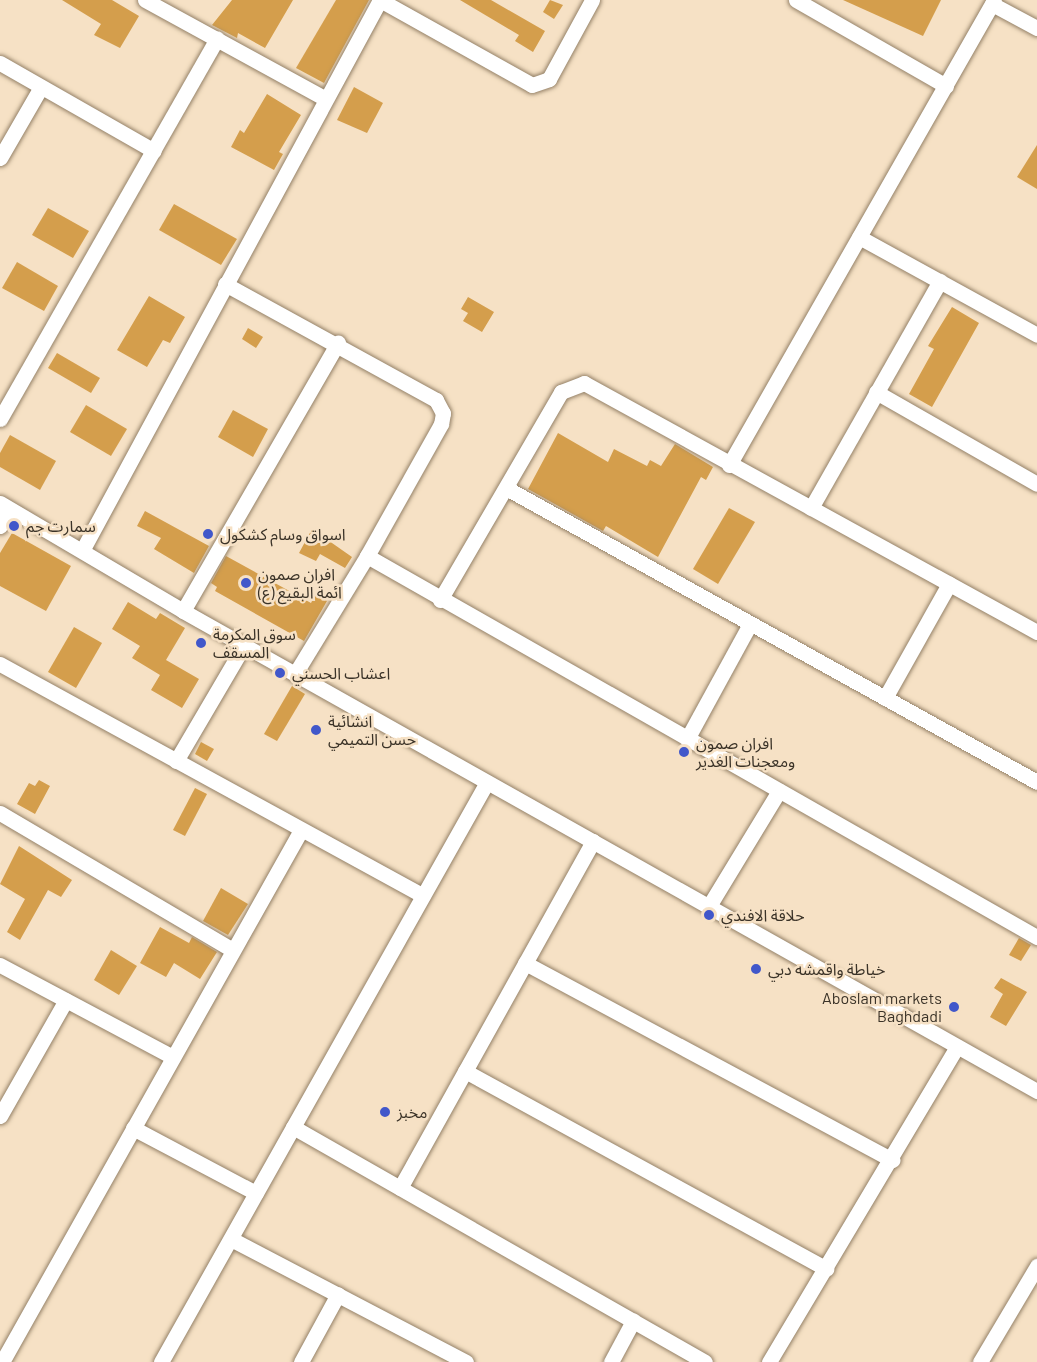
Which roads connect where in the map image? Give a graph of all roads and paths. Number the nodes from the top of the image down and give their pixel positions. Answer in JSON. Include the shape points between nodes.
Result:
{"nodes":[{"id":1,"x":145,"y":0,"type":"edge"},
{"id":2,"x":380,"y":0,"type":"edge"},
{"id":3,"x":592,"y":0,"type":"edge"},
{"id":4,"x":796,"y":0,"type":"edge"},
{"id":5,"x":993,"y":2,"type":"edge"},
{"id":6,"x":1037,"y":28,"type":"edge"},
{"id":7,"x":217,"y":39,"type":"junction"},
{"id":8,"x":0,"y":63,"type":"edge"},
{"id":9,"x":946,"y":86,"type":"junction"},
{"id":10,"x":41,"y":87,"type":"junction"},
{"id":11,"x":326,"y":99,"type":"junction"},
{"id":12,"x":154,"y":151,"type":"junction"},
{"id":13,"x":0,"y":158,"type":"edge"},
{"id":14,"x":859,"y":237,"type":"junction"},
{"id":15,"x":940,"y":281,"type":"junction"},
{"id":16,"x":225,"y":284,"type":"junction"},
{"id":17,"x":1037,"y":335,"type":"edge"},
{"id":18,"x":338,"y":342,"type":"junction"},
{"id":19,"x":876,"y":392,"type":"junction"},
{"id":20,"x":0,"y":419,"type":"edge"},
{"id":21,"x":729,"y":465,"type":"junction"},
{"id":22,"x":1037,"y":484,"type":"edge"},
{"id":23,"x":506,"y":488,"type":"junction"},
{"id":24,"x":4,"y":506,"type":"edge"},
{"id":25,"x":811,"y":508,"type":"junction"},
{"id":26,"x":0,"y":526,"type":"edge"},
{"id":27,"x":83,"y":549,"type":"junction"},
{"id":28,"x":367,"y":556,"type":"junction"},
{"id":29,"x":949,"y":584,"type":"junction"},
{"id":30,"x":440,"y":600,"type":"junction"},
{"id":31,"x":183,"y":611,"type":"junction"},
{"id":32,"x":750,"y":624,"type":"junction"},
{"id":33,"x":1037,"y":632,"type":"edge"},
{"id":34,"x":244,"y":645,"type":"junction"},
{"id":35,"x":0,"y":664,"type":"edge"},
{"id":36,"x":295,"y":674,"type":"junction"},
{"id":37,"x":885,"y":698,"type":"junction"},
{"id":38,"x":687,"y":739,"type":"junction"},
{"id":39,"x":176,"y":761,"type":"junction"},
{"id":40,"x":487,"y":782,"type":"junction"},
{"id":41,"x":1037,"y":782,"type":"edge"},
{"id":42,"x":779,"y":791,"type":"junction"},
{"id":43,"x":0,"y":813,"type":"edge"},
{"id":44,"x":301,"y":830,"type":"junction"},
{"id":45,"x":593,"y":841,"type":"junction"},
{"id":46,"x":423,"y":896,"type":"junction"},
{"id":47,"x":709,"y":906,"type":"junction"},
{"id":48,"x":1037,"y":937,"type":"edge"},
{"id":49,"x":233,"y":950,"type":"junction"},
{"id":50,"x":525,"y":963,"type":"junction"},
{"id":51,"x":0,"y":965,"type":"edge"},
{"id":52,"x":66,"y":1000,"type":"junction"},
{"id":53,"x":957,"y":1047,"type":"junction"},
{"id":54,"x":173,"y":1057,"type":"junction"},
{"id":55,"x":465,"y":1071,"type":"junction"},
{"id":56,"x":1037,"y":1091,"type":"edge"},
{"id":57,"x":0,"y":1116,"type":"edge"},
{"id":58,"x":293,"y":1127,"type":"junction"},
{"id":59,"x":134,"y":1128,"type":"junction"},
{"id":60,"x":892,"y":1160,"type":"junction"},
{"id":61,"x":400,"y":1188,"type":"junction"},
{"id":62,"x":256,"y":1193,"type":"junction"},
{"id":63,"x":231,"y":1239,"type":"junction"},
{"id":64,"x":1037,"y":1266,"type":"edge"},
{"id":65,"x":826,"y":1269,"type":"junction"},
{"id":66,"x":338,"y":1294,"type":"junction"},
{"id":67,"x":633,"y":1321,"type":"junction"},
{"id":68,"x":450,"y":1358,"type":"edge"},
{"id":69,"x":2,"y":1362,"type":"edge"},
{"id":70,"x":161,"y":1362,"type":"edge"},
{"id":71,"x":301,"y":1362,"type":"edge"},
{"id":72,"x":466,"y":1362,"type":"edge"},
{"id":73,"x":611,"y":1362,"type":"edge"},
{"id":74,"x":705,"y":1362,"type":"edge"},
{"id":75,"x":769,"y":1362,"type":"edge"},
{"id":76,"x":980,"y":1362,"type":"edge"}],
"edges":[{"from":1,"to":7,"type":"street"},
{"from":2,"to":3,"type":"street","via":[[532,85],[549,79]]},
{"from":2,"to":11,"type":"street"},
{"from":4,"to":9,"type":"street"},
{"from":5,"to":6,"type":"street"},
{"from":5,"to":9,"type":"street"},
{"from":7,"to":11,"type":"street"},
{"from":7,"to":12,"type":"street"},
{"from":8,"to":10,"type":"street"},
{"from":9,"to":14,"type":"street"},
{"from":10,"to":12,"type":"street"},
{"from":10,"to":13,"type":"street"},
{"from":11,"to":16,"type":"street"},
{"from":12,"to":20,"type":"street"},
{"from":14,"to":15,"type":"street"},
{"from":14,"to":21,"type":"street"},
{"from":15,"to":17,"type":"street"},
{"from":15,"to":19,"type":"street"},
{"from":16,"to":18,"type":"street"},
{"from":16,"to":27,"type":"street"},
{"from":18,"to":28,"type":"street","via":[[436,400],[443,413],[441,424]]},
{"from":18,"to":31,"type":"street"},
{"from":19,"to":22,"type":"street"},
{"from":19,"to":25,"type":"street"},
{"from":21,"to":23,"type":"street","via":[[584,383],[561,392]]},
{"from":21,"to":25,"type":"street"},
{"from":23,"to":30,"type":"street"},
{"from":23,"to":32,"type":"street"},
{"from":24,"to":26,"type":"street"},
{"from":24,"to":27,"type":"street"},
{"from":25,"to":29,"type":"street"},
{"from":27,"to":31,"type":"street"},
{"from":28,"to":30,"type":"street"},
{"from":28,"to":36,"type":"street"},
{"from":29,"to":33,"type":"street"},
{"from":29,"to":37,"type":"street"},
{"from":30,"to":38,"type":"street"},
{"from":31,"to":34,"type":"street"},
{"from":32,"to":37,"type":"street"},
{"from":32,"to":38,"type":"street"},
{"from":34,"to":36,"type":"street"},
{"from":34,"to":39,"type":"street"},
{"from":35,"to":39,"type":"street"},
{"from":36,"to":40,"type":"street"},
{"from":37,"to":41,"type":"street"},
{"from":38,"to":42,"type":"street"},
{"from":39,"to":44,"type":"street"},
{"from":40,"to":45,"type":"street"},
{"from":40,"to":46,"type":"street"},
{"from":42,"to":47,"type":"street"},
{"from":42,"to":48,"type":"street"},
{"from":43,"to":49,"type":"street"},
{"from":44,"to":46,"type":"street"},
{"from":44,"to":49,"type":"street"},
{"from":45,"to":47,"type":"street"},
{"from":45,"to":50,"type":"street"},
{"from":46,"to":58,"type":"street"},
{"from":47,"to":53,"type":"street"},
{"from":49,"to":54,"type":"street"},
{"from":50,"to":55,"type":"street"},
{"from":50,"to":60,"type":"street"},
{"from":51,"to":52,"type":"street"},
{"from":52,"to":54,"type":"street"},
{"from":52,"to":57,"type":"street"},
{"from":53,"to":56,"type":"street"},
{"from":53,"to":60,"type":"street"},
{"from":54,"to":59,"type":"street"},
{"from":55,"to":61,"type":"street"},
{"from":55,"to":65,"type":"street"},
{"from":58,"to":61,"type":"street"},
{"from":58,"to":62,"type":"street"},
{"from":59,"to":62,"type":"street"},
{"from":59,"to":69,"type":"street"},
{"from":60,"to":65,"type":"street"},
{"from":61,"to":67,"type":"street"},
{"from":62,"to":63,"type":"street"},
{"from":63,"to":66,"type":"street"},
{"from":63,"to":70,"type":"street"},
{"from":64,"to":76,"type":"street"},
{"from":65,"to":75,"type":"street"},
{"from":66,"to":68,"type":"street"},
{"from":66,"to":71,"type":"street"},
{"from":67,"to":73,"type":"street"},
{"from":67,"to":74,"type":"street"},
{"from":68,"to":72,"type":"street"}]}
